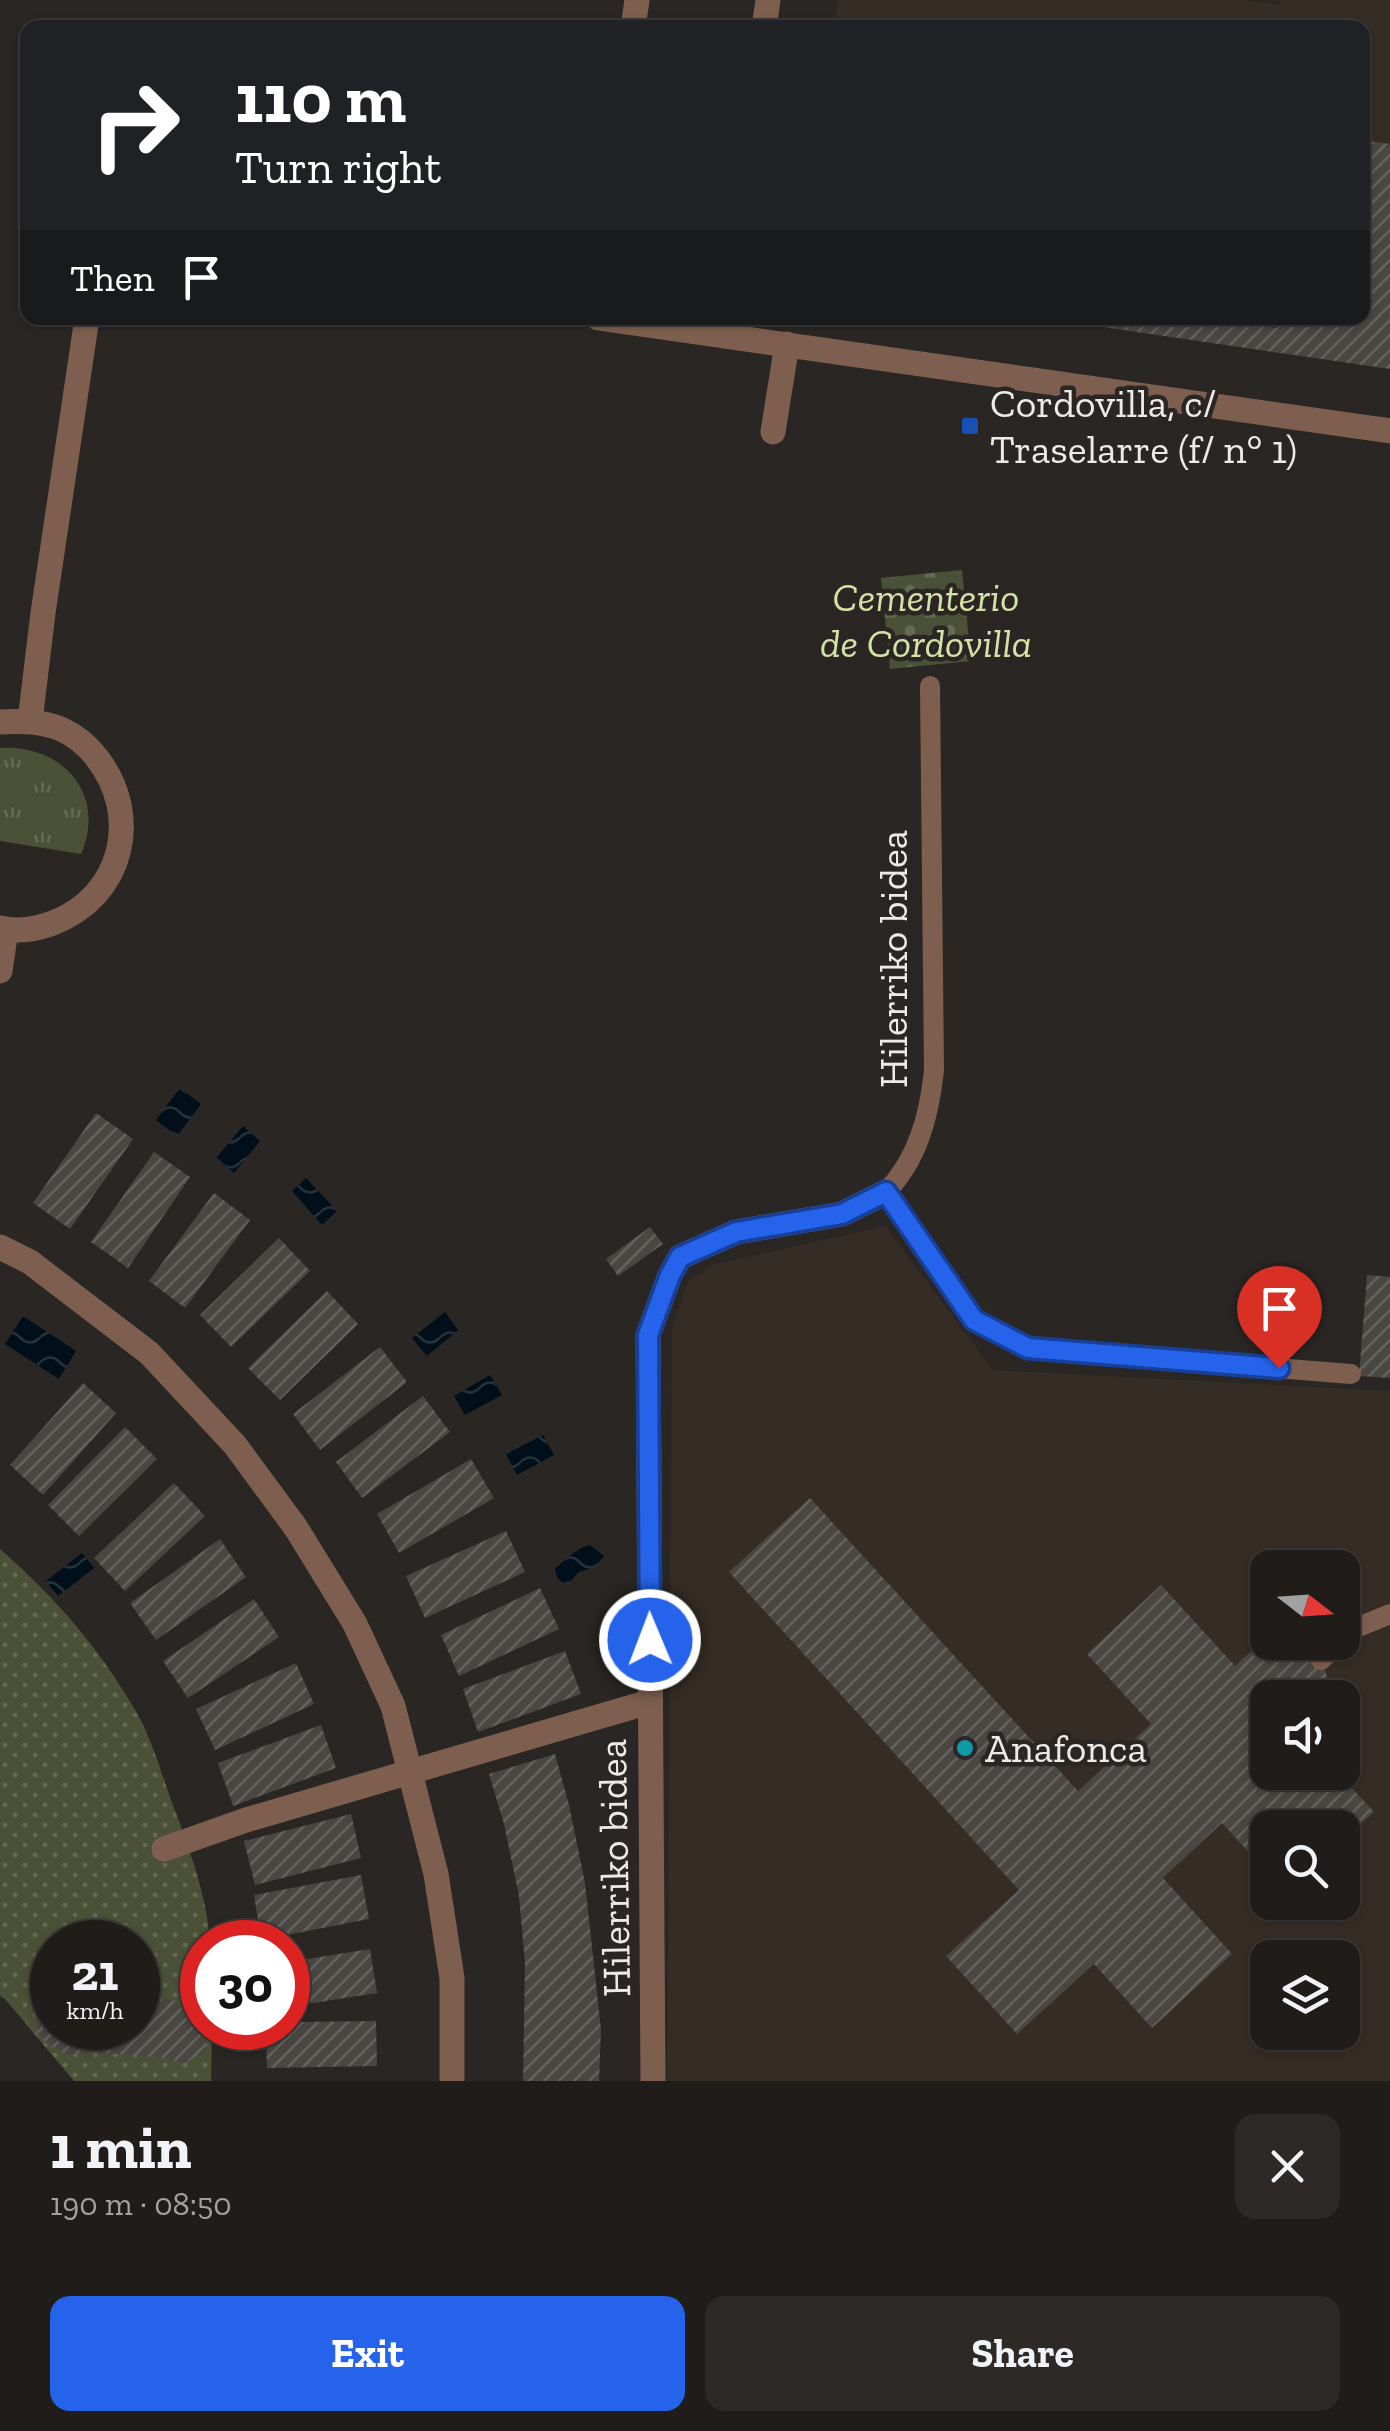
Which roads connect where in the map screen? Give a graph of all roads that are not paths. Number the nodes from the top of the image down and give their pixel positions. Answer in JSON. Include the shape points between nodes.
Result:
{"nodes":[{"id":1,"x":87,"y":325,"type":"edge"},
{"id":2,"x":649,"y":325,"type":"edge"},
{"id":3,"x":787,"y":344,"type":"junction"},
{"id":4,"x":1390,"y":431,"type":"edge"},
{"id":5,"x":773,"y":432,"type":"dead end"},
{"id":6,"x":930,"y":686,"type":"dead end"},
{"id":7,"x":30,"y":721,"type":"junction"},
{"id":8,"x":0,"y":722,"type":"edge"},
{"id":9,"x":3,"y":929,"type":"edge"},
{"id":10,"x":0,"y":971,"type":"edge"},
{"id":11,"x":886,"y":1192,"type":"junction"},
{"id":12,"x":0,"y":1246,"type":"edge"},
{"id":13,"x":1350,"y":1374,"type":"dead end"},
{"id":14,"x":1390,"y":1614,"type":"edge"},
{"id":15,"x":1360,"y":1626,"type":"edge"},
{"id":16,"x":649,"y":1702,"type":"junction"},
{"id":17,"x":411,"y":1772,"type":"junction"},
{"id":18,"x":164,"y":1849,"type":"dead end"},
{"id":19,"x":452,"y":2081,"type":"edge"},
{"id":20,"x":654,"y":2081,"type":"edge"}],
"edges":[{"from":1,"to":7,"type":"street"},
{"from":2,"to":3,"type":"street"},
{"from":3,"to":4,"type":"street"},
{"from":3,"to":5,"type":"street"},
{"from":6,"to":11,"type":"lane","name":"Hilerriko bidea","via":[[934,1071],[918,1142]]},
{"from":7,"to":8,"type":"street"},
{"from":7,"to":9,"type":"street","via":[[62,730],[109,773],[121,804],[122,837],[95,896],[70,916],[39,928]]},
{"from":9,"to":10,"type":"street"},
{"from":11,"to":13,"type":"lane","via":[[974,1320],[1028,1348]]},
{"from":11,"to":16,"type":"street","name":"Hilerriko bidea","via":[[842,1214],[736,1232],[680,1257],[670,1275],[648,1335]]},
{"from":12,"to":17,"type":"street","via":[[148,1353],[235,1445],[355,1624],[392,1706]]},
{"from":14,"to":15,"type":"lane"},
{"from":16,"to":17,"type":"street"},
{"from":16,"to":20,"type":"street","name":"Hilerriko bidea"},
{"from":17,"to":18,"type":"street"},
{"from":17,"to":19,"type":"street","via":[[452,1978]]}]}
